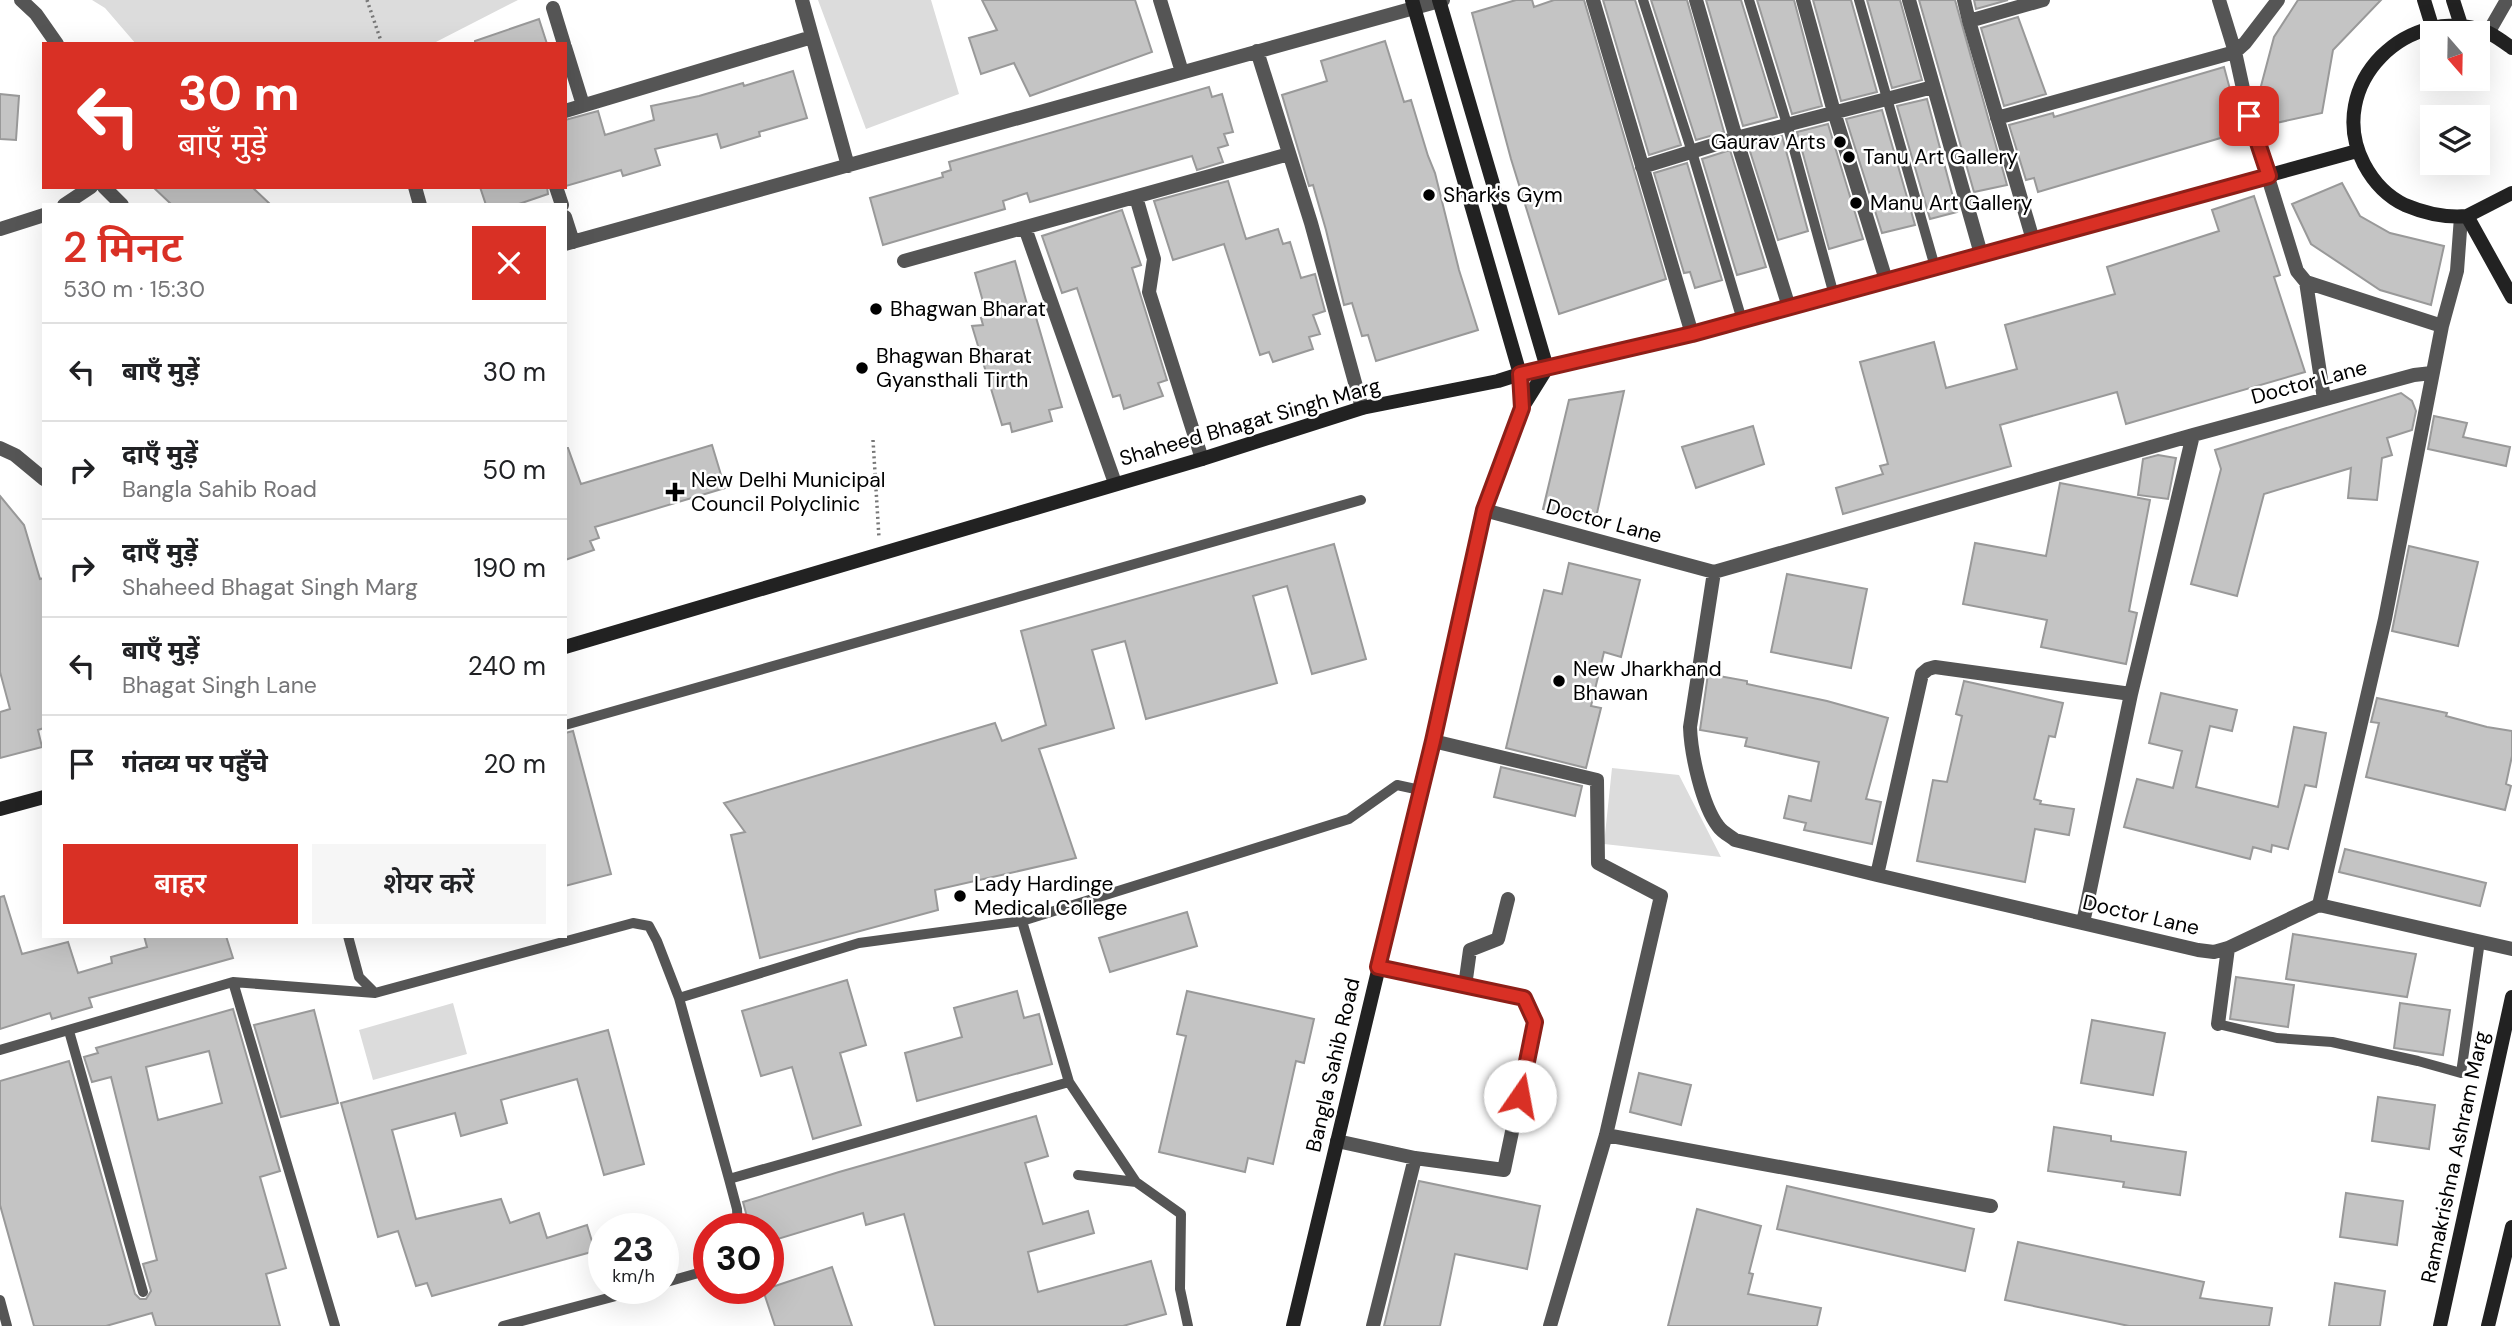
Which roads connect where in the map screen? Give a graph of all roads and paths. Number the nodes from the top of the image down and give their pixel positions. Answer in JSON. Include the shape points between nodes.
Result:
{"nodes":[{"id":1,"x":21,"y":0,"type":"edge"},
{"id":2,"x":367,"y":0,"type":"edge"},
{"id":3,"x":802,"y":0,"type":"edge"},
{"id":4,"x":1160,"y":0,"type":"edge"},
{"id":5,"x":1440,"y":0,"type":"edge"},
{"id":6,"x":1593,"y":0,"type":"edge"},
{"id":7,"x":1643,"y":0,"type":"edge"},
{"id":8,"x":1696,"y":0,"type":"edge"},
{"id":9,"x":1749,"y":0,"type":"edge"},
{"id":10,"x":1803,"y":0,"type":"edge"},
{"id":11,"x":1858,"y":0,"type":"edge"},
{"id":12,"x":1909,"y":0,"type":"edge"},
{"id":13,"x":1964,"y":0,"type":"edge"},
{"id":14,"x":2043,"y":0,"type":"edge"},
{"id":15,"x":2219,"y":0,"type":"edge"},
{"id":16,"x":2278,"y":0,"type":"edge"},
{"id":17,"x":2424,"y":0,"type":"edge"},
{"id":18,"x":2453,"y":0,"type":"edge"},
{"id":19,"x":2507,"y":0,"type":"edge"},
{"id":20,"x":1413,"y":4,"type":"edge"},
{"id":21,"x":553,"y":8,"type":"dead end"},
{"id":22,"x":1969,"y":21,"type":"junction"},
{"id":23,"x":2430,"y":21,"type":"edge"},
{"id":24,"x":2460,"y":21,"type":"edge"},
{"id":25,"x":2420,"y":30,"type":"edge"},
{"id":26,"x":2490,"y":30,"type":"edge"},
{"id":27,"x":2490,"y":34,"type":"edge"},
{"id":28,"x":813,"y":37,"type":"junction"},
{"id":29,"x":381,"y":41,"type":"dead end"},
{"id":30,"x":56,"y":42,"type":"edge"},
{"id":31,"x":564,"y":42,"type":"edge"},
{"id":32,"x":2512,"y":48,"type":"edge"},
{"id":33,"x":1257,"y":51,"type":"junction"},
{"id":34,"x":2235,"y":52,"type":"junction"},
{"id":35,"x":567,"y":53,"type":"edge"},
{"id":36,"x":1182,"y":72,"type":"junction"},
{"id":37,"x":1933,"y":87,"type":"junction"},
{"id":38,"x":1887,"y":97,"type":"junction"},
{"id":39,"x":583,"y":105,"type":"junction"},
{"id":40,"x":567,"y":110,"type":"edge"},
{"id":41,"x":1834,"y":112,"type":"junction"},
{"id":42,"x":1997,"y":118,"type":"junction"},
{"id":43,"x":1787,"y":124,"type":"junction"},
{"id":44,"x":1736,"y":138,"type":"junction"},
{"id":45,"x":2357,"y":151,"type":"junction"},
{"id":46,"x":1692,"y":152,"type":"junction"},
{"id":47,"x":1289,"y":154,"type":"junction"},
{"id":48,"x":848,"y":166,"type":"junction"},
{"id":49,"x":1642,"y":167,"type":"junction"},
{"id":50,"x":2269,"y":176,"type":"junction"},
{"id":51,"x":89,"y":189,"type":"edge"},
{"id":52,"x":106,"y":189,"type":"edge"},
{"id":53,"x":2511,"y":195,"type":"edge"},
{"id":54,"x":1136,"y":197,"type":"junction"},
{"id":55,"x":67,"y":203,"type":"edge"},
{"id":56,"x":120,"y":203,"type":"edge"},
{"id":57,"x":42,"y":216,"type":"edge"},
{"id":58,"x":2464,"y":216,"type":"junction"},
{"id":59,"x":1025,"y":228,"type":"junction"},
{"id":60,"x":0,"y":229,"type":"edge"},
{"id":61,"x":2033,"y":240,"type":"junction"},
{"id":62,"x":569,"y":243,"type":"edge"},
{"id":63,"x":1980,"y":254,"type":"junction"},
{"id":64,"x":904,"y":261,"type":"dead end"},
{"id":65,"x":1935,"y":267,"type":"junction"},
{"id":66,"x":1886,"y":280,"type":"junction"},
{"id":67,"x":2306,"y":282,"type":"junction"},
{"id":68,"x":1834,"y":295,"type":"junction"},
{"id":69,"x":2512,"y":297,"type":"edge"},
{"id":70,"x":1789,"y":307,"type":"junction"},
{"id":71,"x":1742,"y":320,"type":"junction"},
{"id":72,"x":2442,"y":326,"type":"junction"},
{"id":73,"x":1692,"y":334,"type":"junction"},
{"id":74,"x":1547,"y":368,"type":"junction"},
{"id":75,"x":2432,"y":373,"type":"junction"},
{"id":76,"x":1520,"y":374,"type":"junction"},
{"id":77,"x":2324,"y":399,"type":"junction"},
{"id":78,"x":1362,"y":408,"type":"junction"},
{"id":79,"x":1522,"y":408,"type":"junction"},
{"id":80,"x":2193,"y":435,"type":"junction"},
{"id":81,"x":873,"y":440,"type":"dead end"},
{"id":82,"x":0,"y":448,"type":"edge"},
{"id":83,"x":1202,"y":459,"type":"junction"},
{"id":84,"x":42,"y":477,"type":"edge"},
{"id":85,"x":1115,"y":483,"type":"junction"},
{"id":86,"x":1362,"y":500,"type":"dead end"},
{"id":87,"x":1484,"y":510,"type":"junction"},
{"id":88,"x":879,"y":554,"type":"junction"},
{"id":89,"x":1714,"y":572,"type":"junction"},
{"id":90,"x":567,"y":646,"type":"edge"},
{"id":91,"x":2132,"y":694,"type":"junction"},
{"id":92,"x":567,"y":723,"type":"edge"},
{"id":93,"x":1433,"y":741,"type":"junction"},
{"id":94,"x":1420,"y":790,"type":"junction"},
{"id":95,"x":42,"y":798,"type":"edge"},
{"id":96,"x":0,"y":809,"type":"edge"},
{"id":97,"x":1877,"y":875,"type":"junction"},
{"id":98,"x":1508,"y":899,"type":"dead end"},
{"id":99,"x":2319,"y":905,"type":"junction"},
{"id":100,"x":1022,"y":921,"type":"junction"},
{"id":101,"x":2083,"y":923,"type":"junction"},
{"id":102,"x":349,"y":938,"type":"edge"},
{"id":103,"x":2480,"y":941,"type":"junction"},
{"id":104,"x":2228,"y":948,"type":"junction"},
{"id":105,"x":2512,"y":949,"type":"edge"},
{"id":106,"x":1378,"y":967,"type":"junction"},
{"id":107,"x":233,"y":982,"type":"junction"},
{"id":108,"x":1465,"y":986,"type":"junction"},
{"id":109,"x":375,"y":993,"type":"junction"},
{"id":110,"x":2512,"y":997,"type":"edge"},
{"id":111,"x":679,"y":998,"type":"junction"},
{"id":112,"x":2218,"y":1024,"type":"joint"},
{"id":113,"x":69,"y":1031,"type":"junction"},
{"id":114,"x":0,"y":1050,"type":"edge"},
{"id":115,"x":1069,"y":1082,"type":"junction"},
{"id":116,"x":1606,"y":1135,"type":"junction"},
{"id":117,"x":1337,"y":1141,"type":"junction"},
{"id":118,"x":1415,"y":1158,"type":"junction"},
{"id":119,"x":1078,"y":1175,"type":"dead end"},
{"id":120,"x":729,"y":1179,"type":"junction"},
{"id":121,"x":1136,"y":1182,"type":"junction"},
{"id":122,"x":1991,"y":1206,"type":"dead end"},
{"id":123,"x":737,"y":1213,"type":"edge"},
{"id":124,"x":2512,"y":1227,"type":"edge"},
{"id":125,"x":143,"y":1292,"type":"dead end"},
{"id":126,"x":0,"y":1300,"type":"edge"},
{"id":127,"x":588,"y":1303,"type":"edge"},
{"id":128,"x":7,"y":1326,"type":"edge"},
{"id":129,"x":335,"y":1326,"type":"edge"},
{"id":130,"x":503,"y":1326,"type":"edge"},
{"id":131,"x":1188,"y":1326,"type":"edge"},
{"id":132,"x":1293,"y":1326,"type":"edge"},
{"id":133,"x":1373,"y":1326,"type":"edge"},
{"id":134,"x":1550,"y":1326,"type":"edge"},
{"id":135,"x":2440,"y":1326,"type":"edge"},
{"id":136,"x":2488,"y":1326,"type":"edge"}],
"edges":[{"from":1,"to":30,"type":"street"},
{"from":2,"to":29,"type":"path"},
{"from":3,"to":28,"type":"street"},
{"from":4,"to":36,"type":"street"},
{"from":5,"to":20,"type":"street"},
{"from":5,"to":74,"type":"street"},
{"from":6,"to":49,"type":"street"},
{"from":7,"to":46,"type":"lane"},
{"from":8,"to":44,"type":"street"},
{"from":9,"to":43,"type":"lane"},
{"from":10,"to":41,"type":"street"},
{"from":11,"to":38,"type":"lane"},
{"from":12,"to":37,"type":"street"},
{"from":13,"to":22,"type":"street"},
{"from":14,"to":22,"type":"street"},
{"from":15,"to":34,"type":"street"},
{"from":16,"to":34,"type":"street"},
{"from":17,"to":23,"type":"street"},
{"from":18,"to":24,"type":"street"},
{"from":19,"to":26,"type":"street"},
{"from":20,"to":33,"type":"street"},
{"from":20,"to":76,"type":"street","name":"Bangla Sahib Road"},
{"from":21,"to":31,"type":"street"},
{"from":22,"to":42,"type":"street"},
{"from":25,"to":45,"type":"street","via":[[2401,37],[2375,58],[2359,87],[2352,119]]},
{"from":27,"to":32,"type":"street"},
{"from":28,"to":39,"type":"street"},
{"from":28,"to":48,"type":"street"},
{"from":33,"to":36,"type":"street"},
{"from":33,"to":47,"type":"street"},
{"from":34,"to":42,"type":"street"},
{"from":34,"to":50,"type":"street"},
{"from":35,"to":39,"type":"street"},
{"from":36,"to":48,"type":"street"},
{"from":37,"to":38,"type":"street"},
{"from":37,"to":63,"type":"street"},
{"from":38,"to":41,"type":"street"},
{"from":38,"to":65,"type":"lane"},
{"from":39,"to":40,"type":"street"},
{"from":41,"to":43,"type":"street"},
{"from":41,"to":66,"type":"street"},
{"from":42,"to":61,"type":"street"},
{"from":43,"to":44,"type":"street"},
{"from":43,"to":68,"type":"lane"},
{"from":44,"to":46,"type":"street"},
{"from":44,"to":70,"type":"street"},
{"from":45,"to":50,"type":"street","name":"Shaheed Bhagat Singh Marg"},
{"from":45,"to":58,"type":"street","via":[[2372,178],[2394,200],[2422,213]]},
{"from":46,"to":49,"type":"street"},
{"from":46,"to":71,"type":"lane"},
{"from":47,"to":54,"type":"street"},
{"from":47,"to":78,"type":"street"},
{"from":48,"to":62,"type":"street"},
{"from":49,"to":73,"type":"street"},
{"from":50,"to":61,"type":"street","name":"Shaheed Bhagat Singh Marg"},
{"from":50,"to":67,"type":"street","via":[[2291,256]]},
{"from":51,"to":55,"type":"street"},
{"from":52,"to":56,"type":"street"},
{"from":53,"to":58,"type":"street"},
{"from":54,"to":59,"type":"street"},
{"from":54,"to":83,"type":"street","via":[[1154,259],[1149,292]]},
{"from":57,"to":60,"type":"street"},
{"from":58,"to":69,"type":"street"},
{"from":58,"to":72,"type":"street","via":[[2457,271]]},
{"from":59,"to":64,"type":"street"},
{"from":59,"to":85,"type":"street"},
{"from":61,"to":63,"type":"street","name":"Shaheed Bhagat Singh Marg"},
{"from":63,"to":65,"type":"street","name":"Shaheed Bhagat Singh Marg"},
{"from":65,"to":66,"type":"street","name":"Shaheed Bhagat Singh Marg"},
{"from":66,"to":68,"type":"street","name":"Shaheed Bhagat Singh Marg"},
{"from":67,"to":72,"type":"street"},
{"from":67,"to":77,"type":"street"},
{"from":68,"to":70,"type":"street","name":"Shaheed Bhagat Singh Marg"},
{"from":70,"to":71,"type":"street","name":"Shaheed Bhagat Singh Marg"},
{"from":71,"to":73,"type":"street","name":"Shaheed Bhagat Singh Marg"},
{"from":72,"to":75,"type":"street"},
{"from":73,"to":74,"type":"street","name":"Shaheed Bhagat Singh Marg"},
{"from":74,"to":76,"type":"street","name":"Shaheed Bhagat Singh Marg"},
{"from":74,"to":79,"type":"street","name":"Bangla Sahib Road"},
{"from":75,"to":77,"type":"street","name":"Doctor Lane"},
{"from":75,"to":99,"type":"street","via":[[2385,619]]},
{"from":76,"to":78,"type":"street","name":"Shaheed Bhagat Singh Marg"},
{"from":76,"to":79,"type":"street","name":"Bangla Sahib Road"},
{"from":77,"to":80,"type":"street","name":"Doctor Lane"},
{"from":78,"to":83,"type":"street","name":"Shaheed Bhagat Singh Marg"},
{"from":79,"to":87,"type":"street","name":"Bangla Sahib Road"},
{"from":80,"to":89,"type":"street","name":"Doctor Lane"},
{"from":80,"to":91,"type":"street"},
{"from":81,"to":88,"type":"path"},
{"from":82,"to":84,"type":"street"},
{"from":83,"to":85,"type":"street","name":"Shaheed Bhagat Singh Marg"},
{"from":85,"to":88,"type":"street","name":"Shaheed Bhagat Singh Marg"},
{"from":86,"to":92,"type":"lane"},
{"from":87,"to":89,"type":"street","name":"Doctor Lane"},
{"from":87,"to":93,"type":"street","name":"Bangla Sahib Road"},
{"from":88,"to":90,"type":"street","name":"Shaheed Bhagat Singh Marg"},
{"from":89,"to":97,"type":"street","name":"Doctor Lane","via":[[1690,727],[1691,752],[1711,815],[1720,829],[1735,839]]},
{"from":91,"to":97,"type":"street","via":[[1928,669],[1922,674]]},
{"from":91,"to":101,"type":"street"},
{"from":93,"to":94,"type":"street","name":"Bangla Sahib Road"},
{"from":93,"to":116,"type":"street","via":[[1597,780],[1598,863],[1661,896]]},
{"from":94,"to":100,"type":"lane","via":[[1397,785],[1349,819]]},
{"from":94,"to":106,"type":"street","name":"Bangla Sahib Road"},
{"from":95,"to":96,"type":"street"},
{"from":97,"to":101,"type":"street","name":"Doctor Lane"},
{"from":98,"to":108,"type":"street","via":[[1499,939],[1470,950]]},
{"from":99,"to":103,"type":"street"},
{"from":99,"to":104,"type":"street","name":"Doctor Lane"},
{"from":100,"to":111,"type":"lane","via":[[859,943]]},
{"from":100,"to":115,"type":"lane"},
{"from":101,"to":104,"type":"street","name":"Doctor Lane","via":[[2198,950]]},
{"from":102,"to":109,"type":"lane","via":[[359,977]]},
{"from":103,"to":105,"type":"street"},
{"from":103,"to":112,"type":"lane","via":[[2461,1073],[2332,1042],[2277,1038]]},
{"from":104,"to":112,"type":"street"},
{"from":106,"to":108,"type":"street"},
{"from":106,"to":117,"type":"street","name":"Bangla Sahib Road"},
{"from":107,"to":109,"type":"lane"},
{"from":107,"to":113,"type":"lane"},
{"from":107,"to":129,"type":"lane"},
{"from":108,"to":118,"type":"street","via":[[1524,998],[1535,1022],[1504,1170]]},
{"from":109,"to":111,"type":"lane","via":[[632,923],[649,926]]},
{"from":110,"to":135,"type":"street","name":"Ramakrishna Ashram Marg"},
{"from":111,"to":120,"type":"lane"},
{"from":113,"to":114,"type":"lane"},
{"from":113,"to":125,"type":"lane"},
{"from":115,"to":120,"type":"lane"},
{"from":115,"to":121,"type":"lane"},
{"from":116,"to":122,"type":"street"},
{"from":116,"to":134,"type":"street"},
{"from":117,"to":118,"type":"street"},
{"from":117,"to":132,"type":"street","name":"Bangla Sahib Road"},
{"from":118,"to":133,"type":"street"},
{"from":119,"to":121,"type":"lane"},
{"from":120,"to":123,"type":"lane"},
{"from":121,"to":131,"type":"lane","via":[[1181,1214],[1180,1289]]},
{"from":124,"to":136,"type":"street"},
{"from":126,"to":128,"type":"lane"},
{"from":127,"to":130,"type":"lane"}]}
